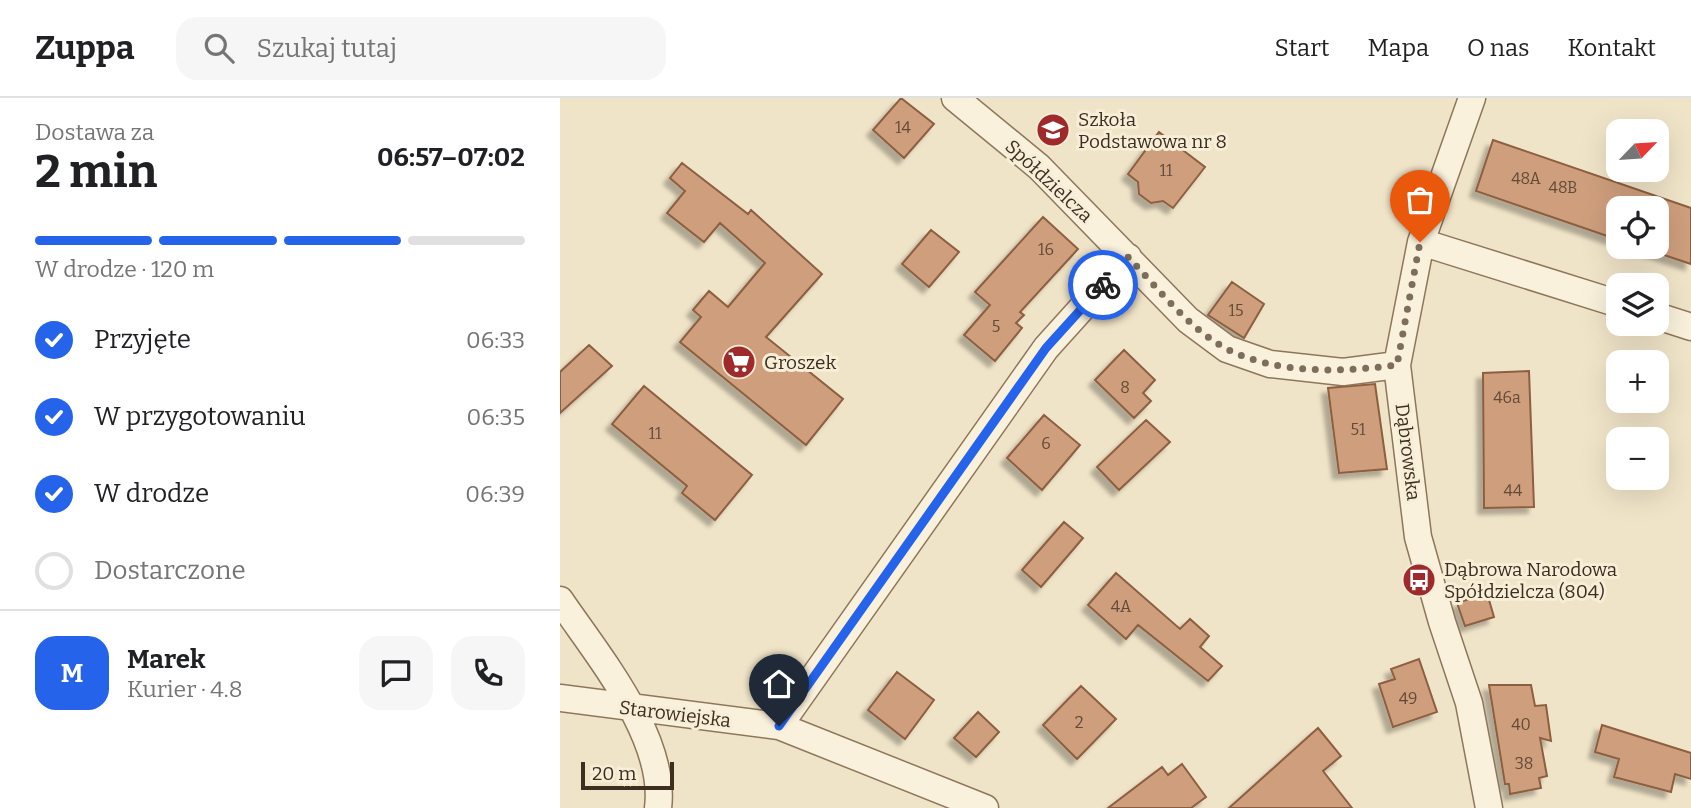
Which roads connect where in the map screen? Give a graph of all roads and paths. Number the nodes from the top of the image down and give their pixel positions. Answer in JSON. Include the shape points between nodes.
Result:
{"nodes":[{"id":1,"x":955,"y":98,"type":"edge"},
{"id":2,"x":1472,"y":98,"type":"edge"},
{"id":3,"x":1420,"y":242,"type":"junction"},
{"id":4,"x":1128,"y":257,"type":"junction"},
{"id":5,"x":1606,"y":300,"type":"edge"},
{"id":6,"x":1669,"y":320,"type":"edge"},
{"id":7,"x":1691,"y":327,"type":"edge"},
{"id":8,"x":1397,"y":365,"type":"junction"},
{"id":9,"x":560,"y":600,"type":"edge"},
{"id":10,"x":560,"y":698,"type":"edge"},
{"id":11,"x":635,"y":710,"type":"junction"},
{"id":12,"x":779,"y":726,"type":"junction"},
{"id":13,"x":658,"y":808,"type":"edge"},
{"id":14,"x":985,"y":808,"type":"edge"},
{"id":15,"x":1489,"y":808,"type":"edge"}],
"edges":[{"from":1,"to":4,"type":"street","name":"Spółdzielcza","via":[[1039,167]]},
{"from":2,"to":3,"type":"street","name":"Dąbrowska"},
{"from":3,"to":5,"type":"street"},
{"from":3,"to":8,"type":"street","name":"Dąbrowska"},
{"from":4,"to":8,"type":"street","name":"Spółdzielcza","via":[[1188,320],[1227,349],[1270,363],[1343,372]]},
{"from":4,"to":12,"type":"street","via":[[1046,348]]},
{"from":6,"to":7,"type":"street"},
{"from":8,"to":15,"type":"street","name":"Dąbrowska","via":[[1419,537],[1469,703]]},
{"from":9,"to":11,"type":"street"},
{"from":10,"to":11,"type":"street","name":"Starowiejska"},
{"from":11,"to":12,"type":"street","name":"Starowiejska"},
{"from":11,"to":13,"type":"street","via":[[660,787]]},
{"from":12,"to":14,"type":"street","name":"Starowiejska"}]}
